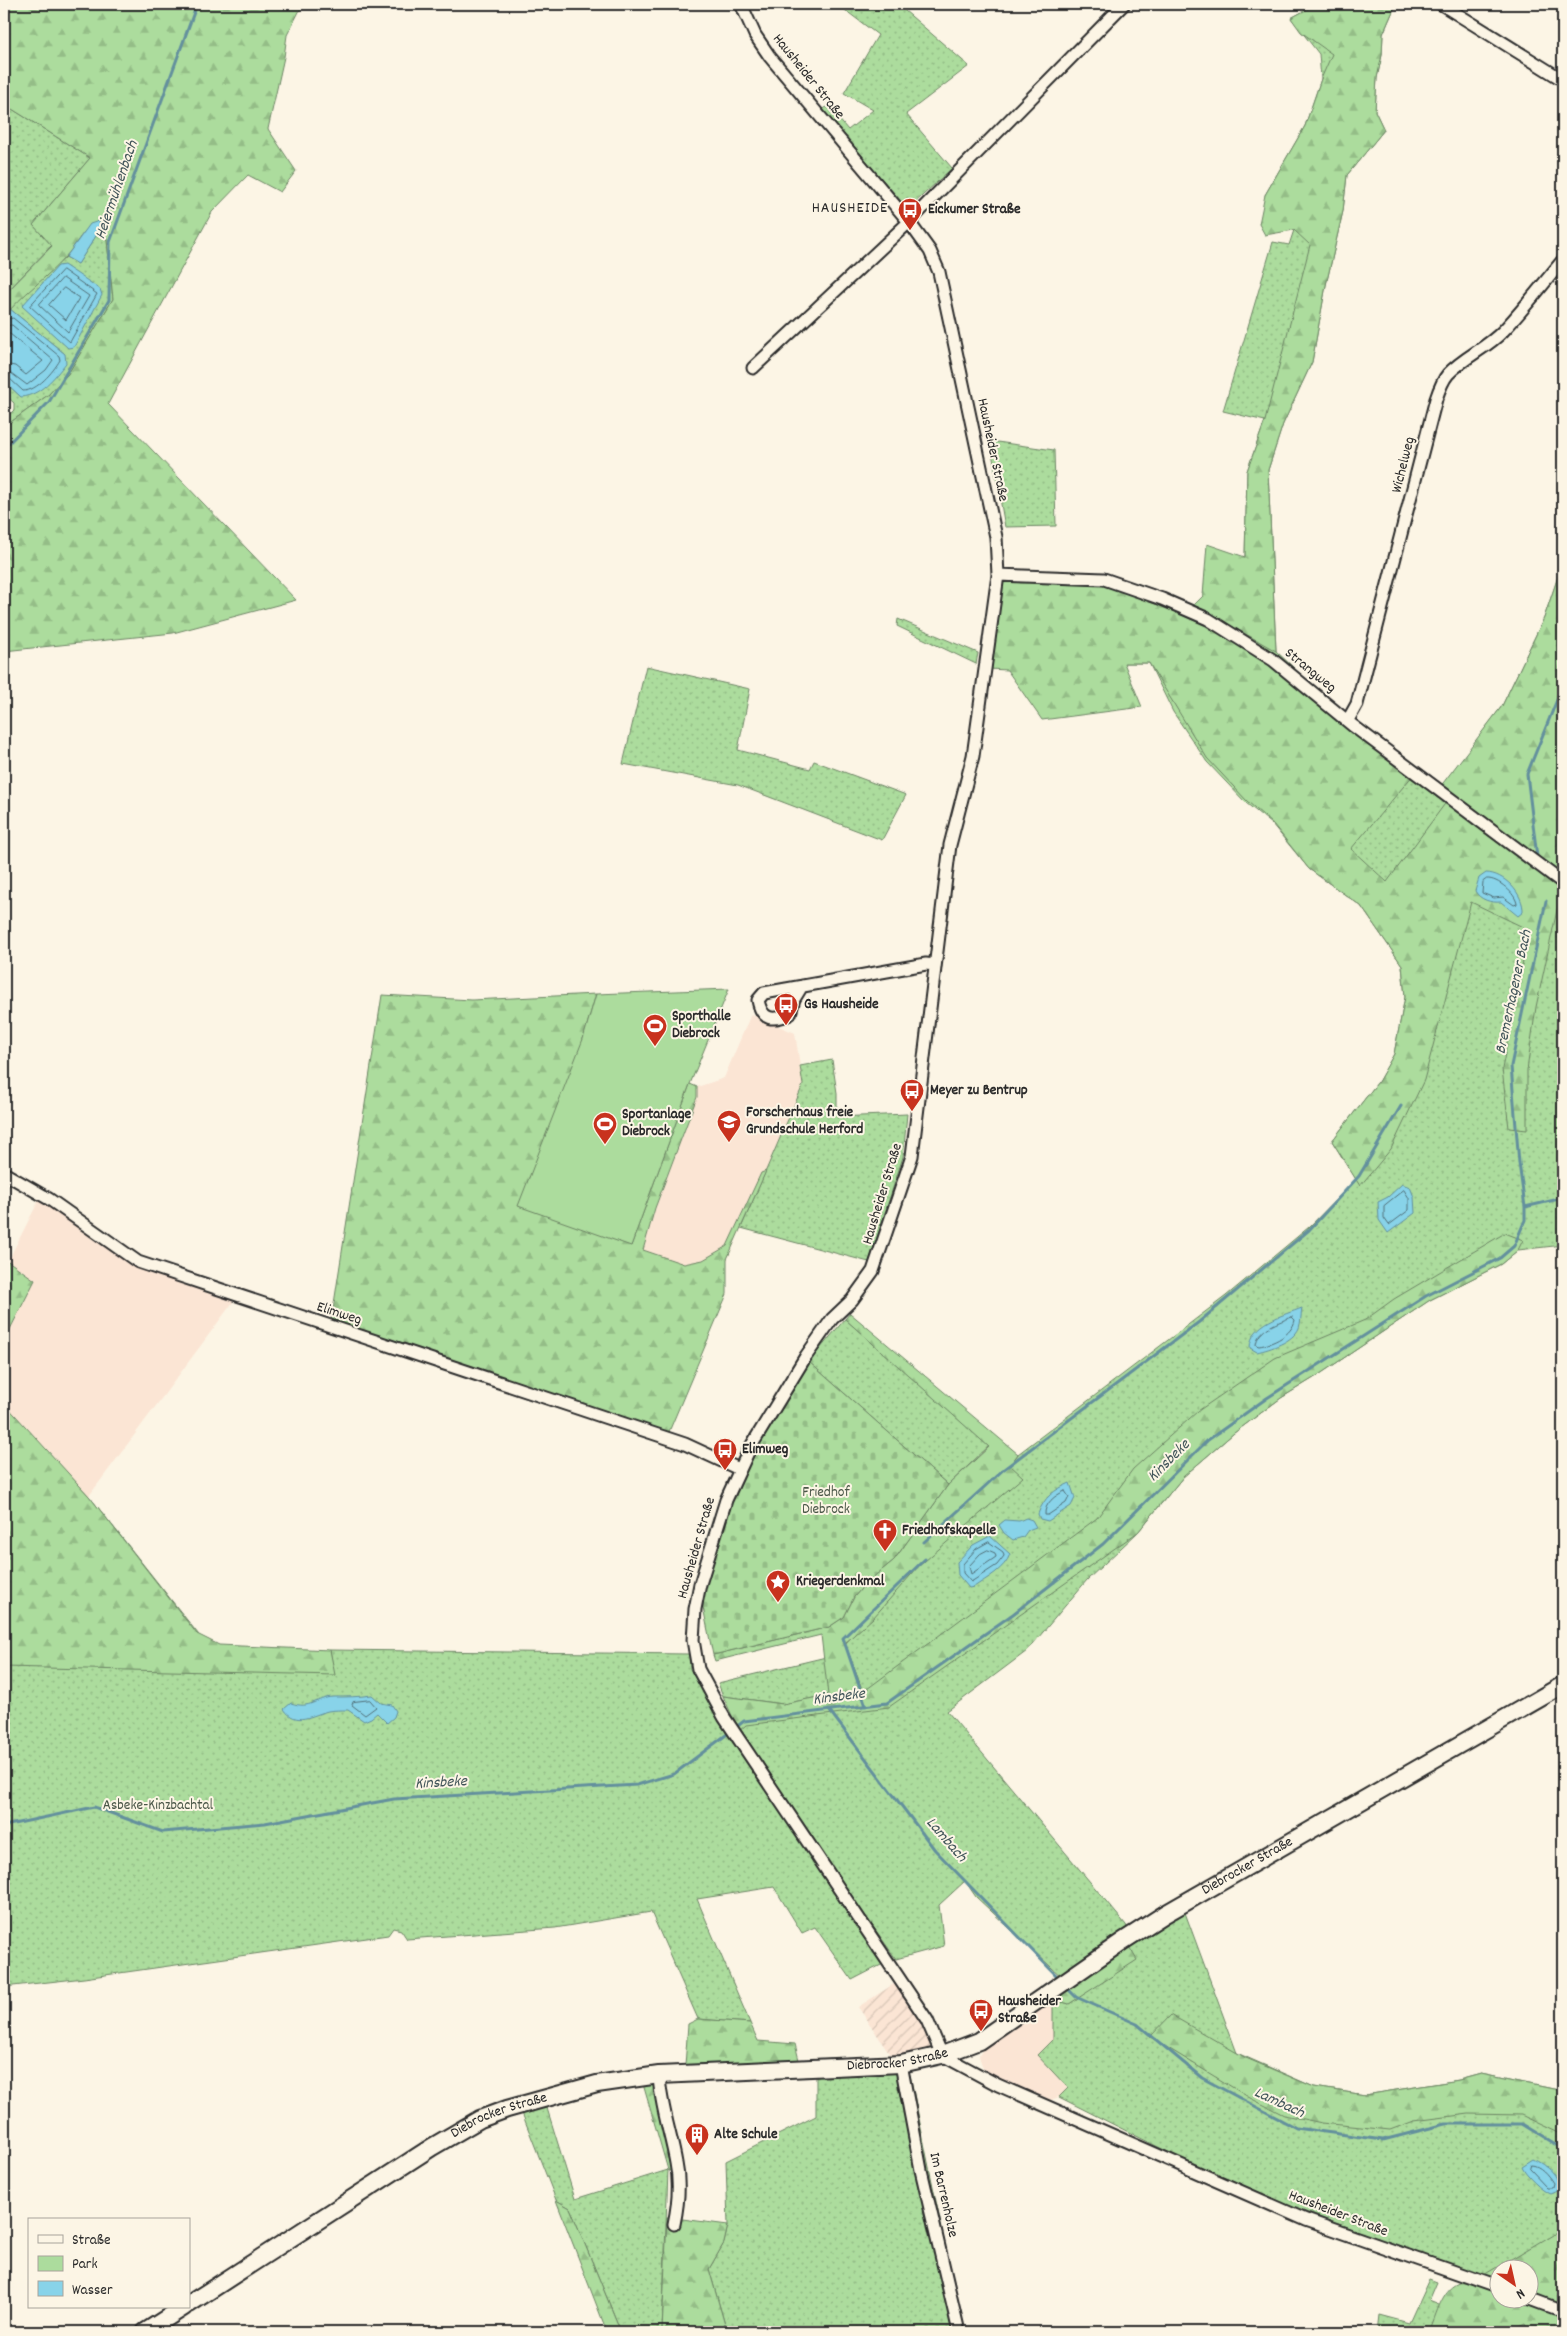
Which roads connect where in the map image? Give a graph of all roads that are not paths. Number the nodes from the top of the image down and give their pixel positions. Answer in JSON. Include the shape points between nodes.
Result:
{"nodes":[{"id":1,"x":741,"y":4,"type":"edge"},
{"id":2,"x":1124,"y":4,"type":"edge"},
{"id":3,"x":1441,"y":4,"type":"edge"},
{"id":4,"x":1563,"y":80,"type":"edge"},
{"id":5,"x":909,"y":222,"type":"junction"},
{"id":6,"x":1563,"y":260,"type":"edge"},
{"id":7,"x":753,"y":368,"type":"dead end"},
{"id":8,"x":998,"y":576,"type":"junction"},
{"id":9,"x":1348,"y":720,"type":"junction"},
{"id":10,"x":1563,"y":883,"type":"edge"},
{"id":11,"x":935,"y":965,"type":"junction"},
{"id":12,"x":802,"y":986,"type":"dead end"},
{"id":13,"x":4,"y":1173,"type":"edge"},
{"id":14,"x":739,"y":1469,"type":"junction"},
{"id":15,"x":1563,"y":1685,"type":"edge"},
{"id":16,"x":942,"y":2055,"type":"junction"},
{"id":17,"x":901,"y":2064,"type":"junction"},
{"id":18,"x":659,"y":2075,"type":"junction"},
{"id":19,"x":674,"y":2224,"type":"dead end"},
{"id":20,"x":1490,"y":2284,"type":"edge"},
{"id":21,"x":1540,"y":2302,"type":"edge"},
{"id":22,"x":190,"y":2303,"type":"edge"},
{"id":23,"x":182,"y":2308,"type":"edge"},
{"id":24,"x":1563,"y":2311,"type":"edge"},
{"id":25,"x":145,"y":2332,"type":"edge"},
{"id":26,"x":959,"y":2332,"type":"edge"}],
"edges":[{"from":1,"to":5,"type":"street","name":"Hausheider Straße","via":[[755,35],[770,57]]},
{"from":2,"to":5,"type":"street"},
{"from":3,"to":4,"type":"street"},
{"from":5,"to":7,"type":"street"},
{"from":5,"to":8,"type":"street","name":"Hausheider Straße","via":[[930,251],[938,272],[996,537]]},
{"from":6,"to":9,"type":"street","name":"Wichelweg","via":[[1502,332],[1459,365],[1442,384],[1357,704]]},
{"from":8,"to":9,"type":"street","name":"Strangweg","via":[[1104,579],[1162,599],[1208,619],[1272,660]]},
{"from":8,"to":11,"type":"street","name":"Hausheider Straße","via":[[973,756],[950,846]]},
{"from":9,"to":10,"type":"street","name":"Strangweg"},
{"from":11,"to":12,"type":"street"},
{"from":11,"to":14,"type":"street","name":"Hausheider Straße","via":[[912,1156],[880,1252],[864,1284],[832,1319],[806,1356]]},
{"from":13,"to":14,"type":"street","name":"Elimweg","via":[[49,1198],[138,1262],[685,1444]]},
{"from":14,"to":16,"type":"street","name":"Hausheider Straße","via":[[710,1546],[700,1584],[693,1640],[698,1669],[724,1717],[908,1991],[930,2026]]},
{"from":15,"to":16,"type":"main road","name":"Diebrocker Straße","via":[[1165,1914],[979,2041]]},
{"from":16,"to":17,"type":"main road","name":"Diebrocker Straße"},
{"from":16,"to":20,"type":"street","name":"Hausheider Straße","via":[[1036,2102],[1306,2220]]},
{"from":17,"to":18,"type":"main road","name":"Diebrocker Straße"},
{"from":17,"to":26,"type":"street","name":"Im Barrenholze","via":[[921,2170]]},
{"from":18,"to":19,"type":"street","via":[[659,2089],[677,2164]]},
{"from":18,"to":22,"type":"main road","name":"Diebrocker Straße","via":[[598,2084],[480,2119]]},
{"from":21,"to":24,"type":"street"},
{"from":23,"to":25,"type":"main road"}]}
